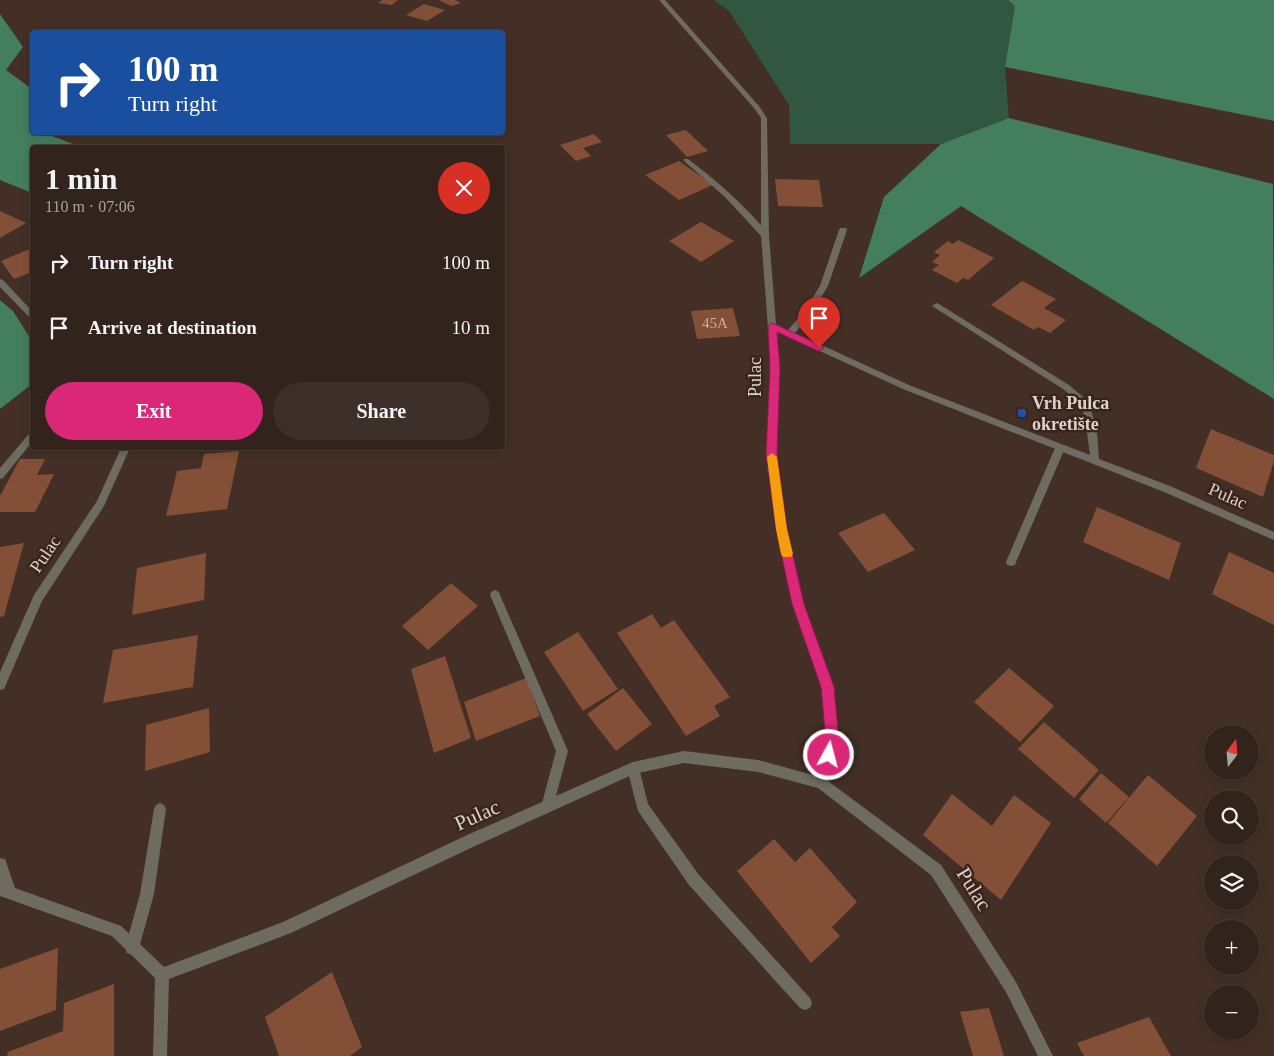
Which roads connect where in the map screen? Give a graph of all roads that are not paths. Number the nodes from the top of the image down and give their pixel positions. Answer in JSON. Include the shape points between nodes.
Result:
{"nodes":[{"id":1,"x":662,"y":0,"type":"edge"},
{"id":2,"x":686,"y":160,"type":"dead end"},
{"id":3,"x":843,"y":230,"type":"dead end"},
{"id":4,"x":766,"y":234,"type":"junction"},
{"id":5,"x":0,"y":282,"type":"edge"},
{"id":6,"x":936,"y":306,"type":"dead end"},
{"id":7,"x":30,"y":314,"type":"edge"},
{"id":8,"x":772,"y":326,"type":"junction"},
{"id":9,"x":789,"y":334,"type":"junction"},
{"id":10,"x":30,"y":438,"type":"edge"},
{"id":11,"x":1060,"y":448,"type":"junction"},
{"id":12,"x":124,"y":450,"type":"edge"},
{"id":13,"x":1095,"y":462,"type":"junction"},
{"id":14,"x":0,"y":475,"type":"edge"},
{"id":15,"x":1274,"y":536,"type":"edge"},
{"id":16,"x":1011,"y":562,"type":"dead end"},
{"id":17,"x":495,"y":595,"type":"dead end"},
{"id":18,"x":0,"y":685,"type":"edge"},
{"id":19,"x":633,"y":768,"type":"junction"},
{"id":20,"x":821,"y":784,"type":"junction"},
{"id":21,"x":547,"y":807,"type":"junction"},
{"id":22,"x":160,"y":809,"type":"dead end"},
{"id":23,"x":0,"y":864,"type":"edge"},
{"id":24,"x":5,"y":892,"type":"edge"},
{"id":25,"x":132,"y":948,"type":"junction"},
{"id":26,"x":162,"y":975,"type":"junction"},
{"id":27,"x":805,"y":1003,"type":"dead end"},
{"id":28,"x":160,"y":1056,"type":"edge"},
{"id":29,"x":1046,"y":1056,"type":"edge"}],
"edges":[{"from":1,"to":4,"type":"street","name":"Pulac","via":[[758,107],[764,118]]},
{"from":2,"to":4,"type":"street","via":[[721,187]]},
{"from":3,"to":9,"type":"street","via":[[824,286]]},
{"from":4,"to":8,"type":"street","name":"Pulac"},
{"from":5,"to":7,"type":"street"},
{"from":6,"to":13,"type":"street","via":[[1066,387],[1086,404]]},
{"from":8,"to":9,"type":"street","name":"Pulac"},
{"from":8,"to":20,"type":"street","name":"Pulac","via":[[775,368],[771,454],[782,529],[798,604],[828,687],[832,741]]},
{"from":9,"to":11,"type":"street","name":"Pulac","via":[[906,388]]},
{"from":10,"to":14,"type":"street"},
{"from":11,"to":13,"type":"street","name":"Pulac"},
{"from":11,"to":16,"type":"street"},
{"from":12,"to":18,"type":"street","name":"Pulac","via":[[102,503],[38,598]]},
{"from":13,"to":15,"type":"street","name":"Pulac","via":[[1167,489]]},
{"from":17,"to":21,"type":"street","via":[[562,751]]},
{"from":19,"to":20,"type":"street","name":"Pulac","via":[[684,757],[758,766]]},
{"from":19,"to":21,"type":"street","name":"Pulac"},
{"from":19,"to":27,"type":"street","via":[[642,807],[694,880]]},
{"from":20,"to":29,"type":"street","name":"Pulac","via":[[936,870],[1011,988]]},
{"from":21,"to":26,"type":"street","name":"Pulac","via":[[286,928]]},
{"from":22,"to":25,"type":"street","via":[[147,894]]},
{"from":23,"to":24,"type":"street"},
{"from":24,"to":25,"type":"street","via":[[116,931]]},
{"from":25,"to":26,"type":"street"},
{"from":26,"to":28,"type":"street"}]}
